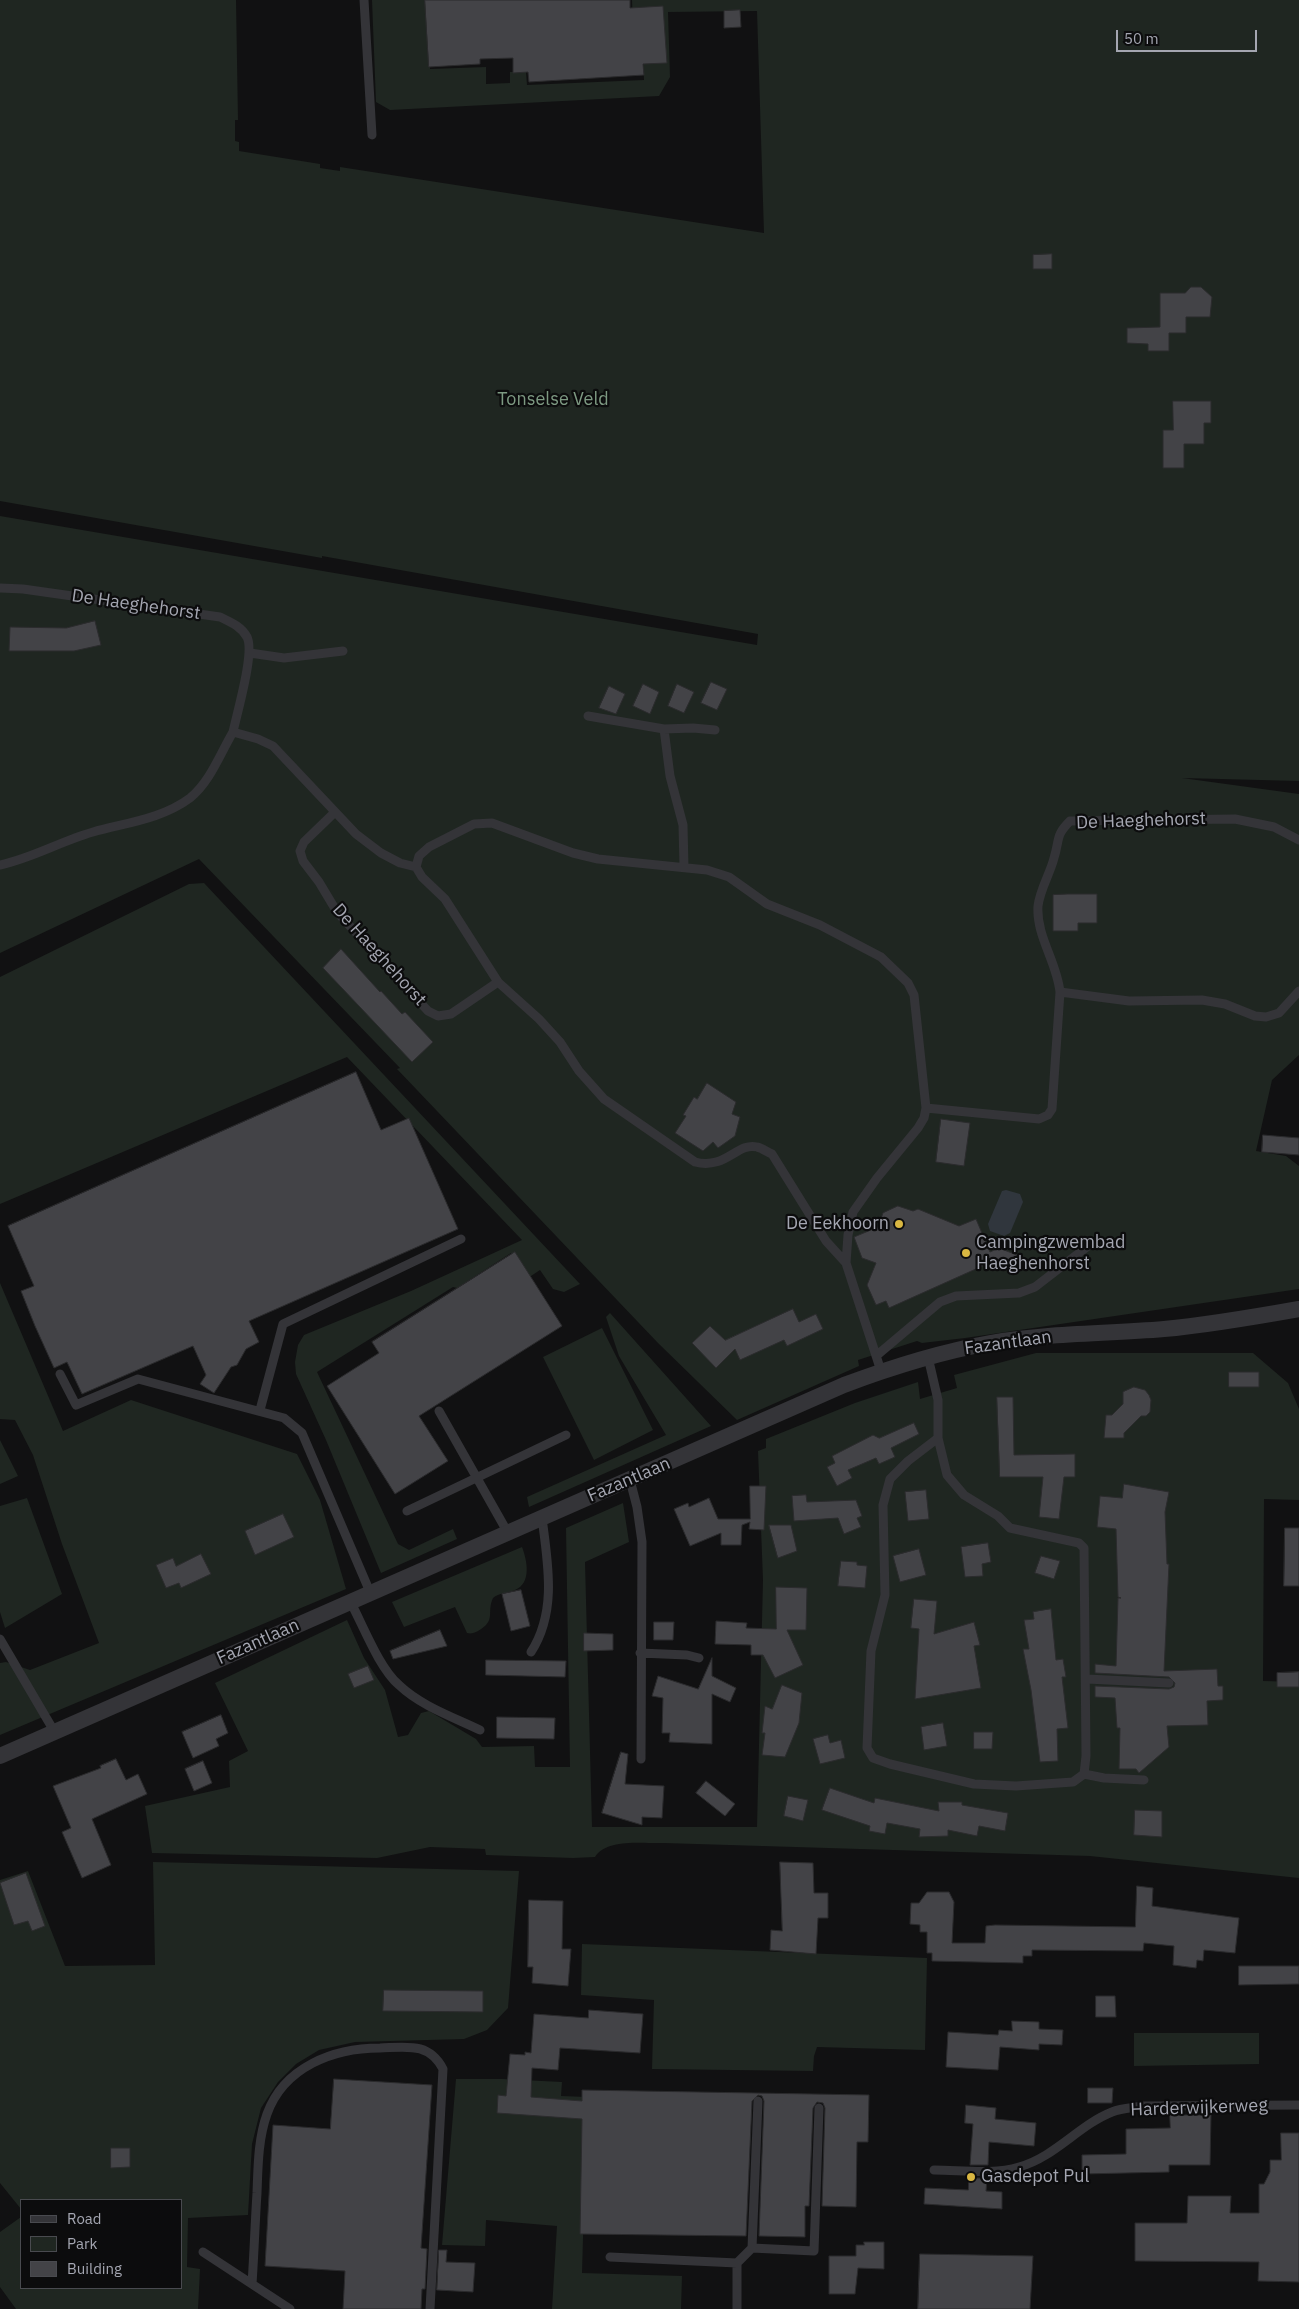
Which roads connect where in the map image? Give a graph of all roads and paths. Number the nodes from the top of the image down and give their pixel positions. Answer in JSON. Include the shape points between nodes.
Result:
{"nodes":[{"id":1,"x":364,"y":0,"type":"edge"},
{"id":2,"x":372,"y":136,"type":"dead end"},
{"id":3,"x":0,"y":588,"type":"edge"},
{"id":4,"x":343,"y":651,"type":"dead end"},
{"id":5,"x":250,"y":654,"type":"junction"},
{"id":6,"x":588,"y":716,"type":"dead end"},
{"id":7,"x":664,"y":729,"type":"junction"},
{"id":8,"x":715,"y":730,"type":"dead end"},
{"id":9,"x":233,"y":732,"type":"junction"},
{"id":10,"x":336,"y":812,"type":"junction"},
{"id":11,"x":1299,"y":840,"type":"edge"},
{"id":12,"x":0,"y":865,"type":"edge"},
{"id":13,"x":416,"y":867,"type":"junction"},
{"id":14,"x":684,"y":867,"type":"junction"},
{"id":15,"x":498,"y":982,"type":"junction"},
{"id":16,"x":1299,"y":991,"type":"edge"},
{"id":17,"x":1060,"y":992,"type":"junction"},
{"id":18,"x":926,"y":1108,"type":"junction"},
{"id":19,"x":461,"y":1239,"type":"dead end"},
{"id":20,"x":1092,"y":1243,"type":"dead end"},
{"id":21,"x":846,"y":1263,"type":"junction"},
{"id":22,"x":1295,"y":1309,"type":"edge"},
{"id":23,"x":928,"y":1357,"type":"junction"},
{"id":24,"x":878,"y":1364,"type":"junction"},
{"id":25,"x":60,"y":1374,"type":"dead end"},
{"id":26,"x":260,"y":1410,"type":"junction"},
{"id":27,"x":439,"y":1411,"type":"dead end"},
{"id":28,"x":566,"y":1435,"type":"dead end"},
{"id":29,"x":938,"y":1438,"type":"junction"},
{"id":30,"x":477,"y":1478,"type":"junction"},
{"id":31,"x":630,"y":1480,"type":"junction"},
{"id":32,"x":407,"y":1512,"type":"dead end"},
{"id":33,"x":542,"y":1518,"type":"junction"},
{"id":34,"x":508,"y":1533,"type":"junction"},
{"id":35,"x":370,"y":1592,"type":"junction"},
{"id":36,"x":350,"y":1601,"type":"junction"},
{"id":37,"x":0,"y":1640,"type":"edge"},
{"id":38,"x":531,"y":1652,"type":"dead end"},
{"id":39,"x":640,"y":1653,"type":"junction"},
{"id":40,"x":699,"y":1658,"type":"dead end"},
{"id":41,"x":1087,"y":1679,"type":"junction"},
{"id":42,"x":1170,"y":1683,"type":"dead end"},
{"id":43,"x":480,"y":1730,"type":"dead end"},
{"id":44,"x":54,"y":1732,"type":"junction"},
{"id":45,"x":0,"y":1756,"type":"edge"},
{"id":46,"x":641,"y":1759,"type":"dead end"},
{"id":47,"x":1084,"y":1774,"type":"junction"},
{"id":48,"x":1144,"y":1780,"type":"dead end"},
{"id":49,"x":758,"y":2101,"type":"dead end"},
{"id":50,"x":1299,"y":2105,"type":"edge"},
{"id":51,"x":819,"y":2108,"type":"dead end"},
{"id":52,"x":934,"y":2170,"type":"dead end"},
{"id":53,"x":752,"y":2248,"type":"junction"},
{"id":54,"x":203,"y":2252,"type":"dead end"},
{"id":55,"x":610,"y":2258,"type":"dead end"},
{"id":56,"x":737,"y":2263,"type":"junction"},
{"id":57,"x":252,"y":2284,"type":"junction"},
{"id":58,"x":290,"y":2309,"type":"edge"},
{"id":59,"x":430,"y":2309,"type":"edge"},
{"id":60,"x":736,"y":2309,"type":"edge"}],
"edges":[{"from":1,"to":2,"type":"lane"},
{"from":3,"to":5,"type":"lane","name":"De Haeghehorst","via":[[220,617],[238,626],[248,638]]},
{"from":4,"to":5,"type":"lane","via":[[284,658]]},
{"from":5,"to":9,"type":"lane"},
{"from":6,"to":7,"type":"lane"},
{"from":7,"to":8,"type":"lane"},
{"from":7,"to":14,"type":"lane","via":[[670,776],[683,825]]},
{"from":9,"to":10,"type":"lane","via":[[273,746]]},
{"from":9,"to":12,"type":"lane","via":[[206,782],[189,798],[162,813],[92,832],[19,861]]},
{"from":10,"to":13,"type":"lane","via":[[380,853]]},
{"from":10,"to":15,"type":"lane","name":"De Haeghehorst","via":[[304,842],[300,851],[303,861],[337,912],[428,1010],[438,1016],[450,1014]]},
{"from":11,"to":17,"type":"lane","name":"De Haeghehorst","via":[[1274,827],[1235,819],[1070,820],[1059,832],[1054,859],[1038,906],[1040,929],[1058,977]]},
{"from":13,"to":14,"type":"lane","via":[[419,856],[429,847],[474,824],[492,823],[598,859]]},
{"from":13,"to":15,"type":"lane","via":[[445,899]]},
{"from":14,"to":18,"type":"lane","via":[[729,877],[767,904],[820,924],[881,957],[908,983],[914,995]]},
{"from":15,"to":21,"type":"lane","via":[[560,1042],[579,1071],[604,1099],[695,1162],[706,1165],[718,1163],[740,1150],[756,1146],[772,1154],[826,1241]]},
{"from":16,"to":17,"type":"lane","via":[[1279,1013],[1266,1017],[1202,1000],[1129,1000]]},
{"from":17,"to":18,"type":"lane","name":"De Haeghehorst","via":[[1055,1081],[1052,1108],[1048,1115],[1039,1119]]},
{"from":18,"to":21,"type":"lane","via":[[918,1128],[876,1178],[853,1212]]},
{"from":19,"to":26,"type":"lane","via":[[284,1324]]},
{"from":20,"to":24,"type":"lane","via":[[1035,1287],[1019,1292],[956,1296],[940,1302]]},
{"from":21,"to":24,"type":"lane"},
{"from":22,"to":23,"type":"street","name":"Fazantlaan","via":[[1162,1329],[1007,1341]]},
{"from":23,"to":24,"type":"street","name":"Fazantlaan"},
{"from":23,"to":29,"type":"lane","via":[[938,1400]]},
{"from":24,"to":31,"type":"street","name":"Fazantlaan","via":[[844,1385]]},
{"from":25,"to":26,"type":"lane","via":[[76,1405],[138,1379]]},
{"from":26,"to":35,"type":"lane","via":[[284,1418],[302,1433]]},
{"from":27,"to":30,"type":"lane"},
{"from":28,"to":30,"type":"lane"},
{"from":29,"to":41,"type":"lane","via":[[947,1475],[964,1495],[998,1516],[1010,1528],[1079,1543],[1084,1548]]},
{"from":29,"to":47,"type":"lane","via":[[890,1478],[883,1505],[885,1595],[871,1651],[867,1748],[872,1758],[974,1784],[1016,1786],[1073,1782]]},
{"from":30,"to":32,"type":"lane"},
{"from":30,"to":34,"type":"lane"},
{"from":31,"to":33,"type":"street","name":"Fazantlaan"},
{"from":31,"to":39,"type":"lane","via":[[642,1542]]},
{"from":33,"to":34,"type":"street","name":"Fazantlaan"},
{"from":33,"to":38,"type":"lane","via":[[548,1561],[548,1606],[541,1633]]},
{"from":34,"to":35,"type":"street","name":"Fazantlaan"},
{"from":35,"to":36,"type":"street","name":"Fazantlaan"},
{"from":36,"to":43,"type":"lane","via":[[387,1672],[397,1684],[412,1697]]},
{"from":36,"to":44,"type":"street","name":"Fazantlaan"},
{"from":37,"to":44,"type":"lane"},
{"from":39,"to":40,"type":"lane"},
{"from":39,"to":46,"type":"lane"},
{"from":41,"to":42,"type":"lane"},
{"from":41,"to":47,"type":"lane"},
{"from":44,"to":45,"type":"street","name":"Fazantlaan"},
{"from":47,"to":48,"type":"lane"},
{"from":49,"to":53,"type":"lane"},
{"from":50,"to":52,"type":"lane","name":"Harderwijkerweg","via":[[1127,2108],[1112,2112],[1055,2150],[1018,2168]]},
{"from":51,"to":53,"type":"lane","via":[[814,2251]]},
{"from":53,"to":56,"type":"lane"},
{"from":54,"to":57,"type":"lane"},
{"from":55,"to":56,"type":"lane"},
{"from":56,"to":60,"type":"lane"},
{"from":57,"to":58,"type":"lane"},
{"from":57,"to":59,"type":"lane","via":[[259,2152],[267,2114],[276,2095],[314,2060],[337,2052],[366,2048],[410,2047],[427,2050],[443,2069]]}]}
